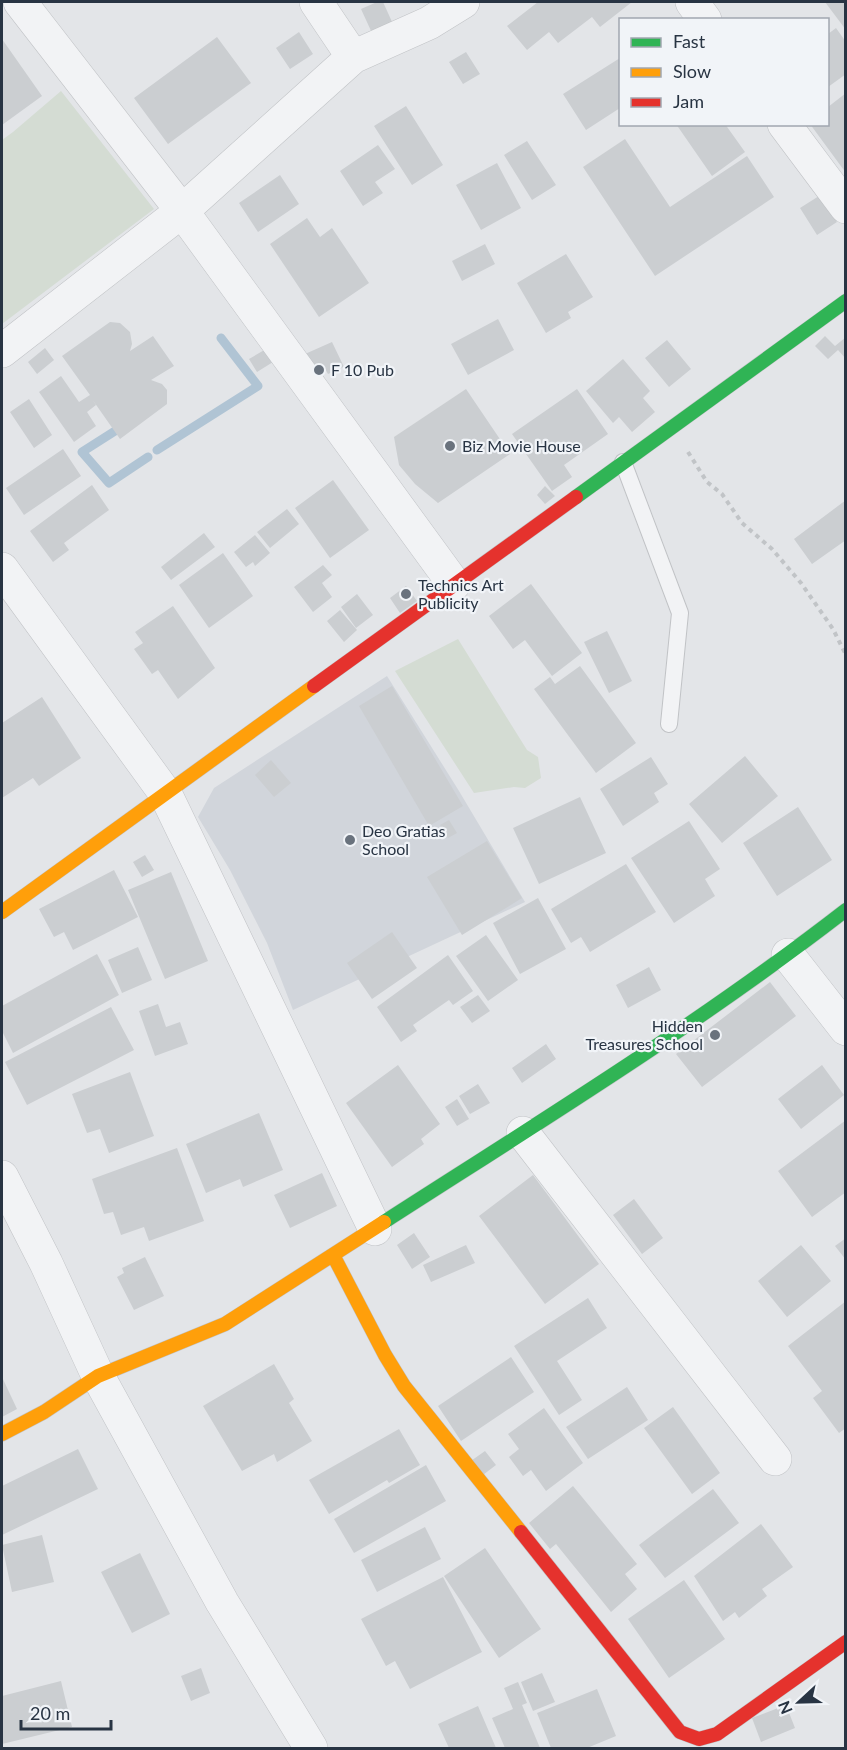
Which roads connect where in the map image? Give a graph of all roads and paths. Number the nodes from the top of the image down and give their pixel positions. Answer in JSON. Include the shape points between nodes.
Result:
{"nodes":[{"id":1,"x":20,"y":2,"type":"edge"},
{"id":2,"x":316,"y":2,"type":"edge"},
{"id":3,"x":463,"y":2,"type":"edge"},
{"id":4,"x":692,"y":2,"type":"edge"},
{"id":5,"x":704,"y":18,"type":"edge"},
{"id":6,"x":353,"y":57,"type":"junction"},
{"id":7,"x":785,"y":126,"type":"edge"},
{"id":8,"x":846,"y":207,"type":"edge"},
{"id":9,"x":182,"y":211,"type":"junction"},
{"id":10,"x":846,"y":301,"type":"edge"},
{"id":11,"x":2,"y":351,"type":"edge"},
{"id":12,"x":672,"y":426,"type":"junction"},
{"id":13,"x":623,"y":462,"type":"junction"},
{"id":14,"x":2,"y":569,"type":"edge"},
{"id":15,"x":454,"y":584,"type":"junction"},
{"id":16,"x":846,"y":654,"type":"edge"},
{"id":17,"x":669,"y":724,"type":"dead end"},
{"id":18,"x":165,"y":793,"type":"junction"},
{"id":19,"x":846,"y":910,"type":"edge"},
{"id":20,"x":2,"y":912,"type":"edge"},
{"id":21,"x":788,"y":955,"type":"junction"},
{"id":22,"x":846,"y":1029,"type":"edge"},
{"id":23,"x":523,"y":1133,"type":"junction"},
{"id":24,"x":2,"y":1177,"type":"edge"},
{"id":25,"x":375,"y":1229,"type":"junction"},
{"id":26,"x":333,"y":1255,"type":"junction"},
{"id":27,"x":98,"y":1376,"type":"junction"},
{"id":28,"x":2,"y":1434,"type":"edge"},
{"id":29,"x":775,"y":1459,"type":"dead end"},
{"id":30,"x":846,"y":1642,"type":"edge"},
{"id":31,"x":311,"y":1749,"type":"edge"}],
"edges":[{"from":1,"to":9,"type":"street"},
{"from":2,"to":6,"type":"street"},
{"from":3,"to":6,"type":"street","via":[[429,23]]},
{"from":4,"to":5,"type":"street"},
{"from":6,"to":9,"type":"street"},
{"from":7,"to":8,"type":"street"},
{"from":9,"to":11,"type":"street"},
{"from":9,"to":15,"type":"street"},
{"from":10,"to":12,"type":"street"},
{"from":12,"to":13,"type":"street"},
{"from":12,"to":16,"type":"path","via":[[707,482],[801,583]]},
{"from":13,"to":15,"type":"street"},
{"from":13,"to":17,"type":"lane","via":[[680,613]]},
{"from":14,"to":18,"type":"street"},
{"from":15,"to":18,"type":"street"},
{"from":18,"to":20,"type":"street"},
{"from":18,"to":25,"type":"street"},
{"from":19,"to":21,"type":"street"},
{"from":21,"to":22,"type":"street"},
{"from":21,"to":23,"type":"street","via":[[672,1037]]},
{"from":23,"to":25,"type":"street"},
{"from":23,"to":29,"type":"street"},
{"from":24,"to":27,"type":"street"},
{"from":25,"to":26,"type":"street"},
{"from":26,"to":27,"type":"street","via":[[225,1324]]},
{"from":26,"to":30,"type":"street","via":[[404,1386],[680,1732],[699,1739],[717,1734]]},
{"from":27,"to":28,"type":"street"},
{"from":27,"to":31,"type":"street","via":[[222,1602]]}]}
